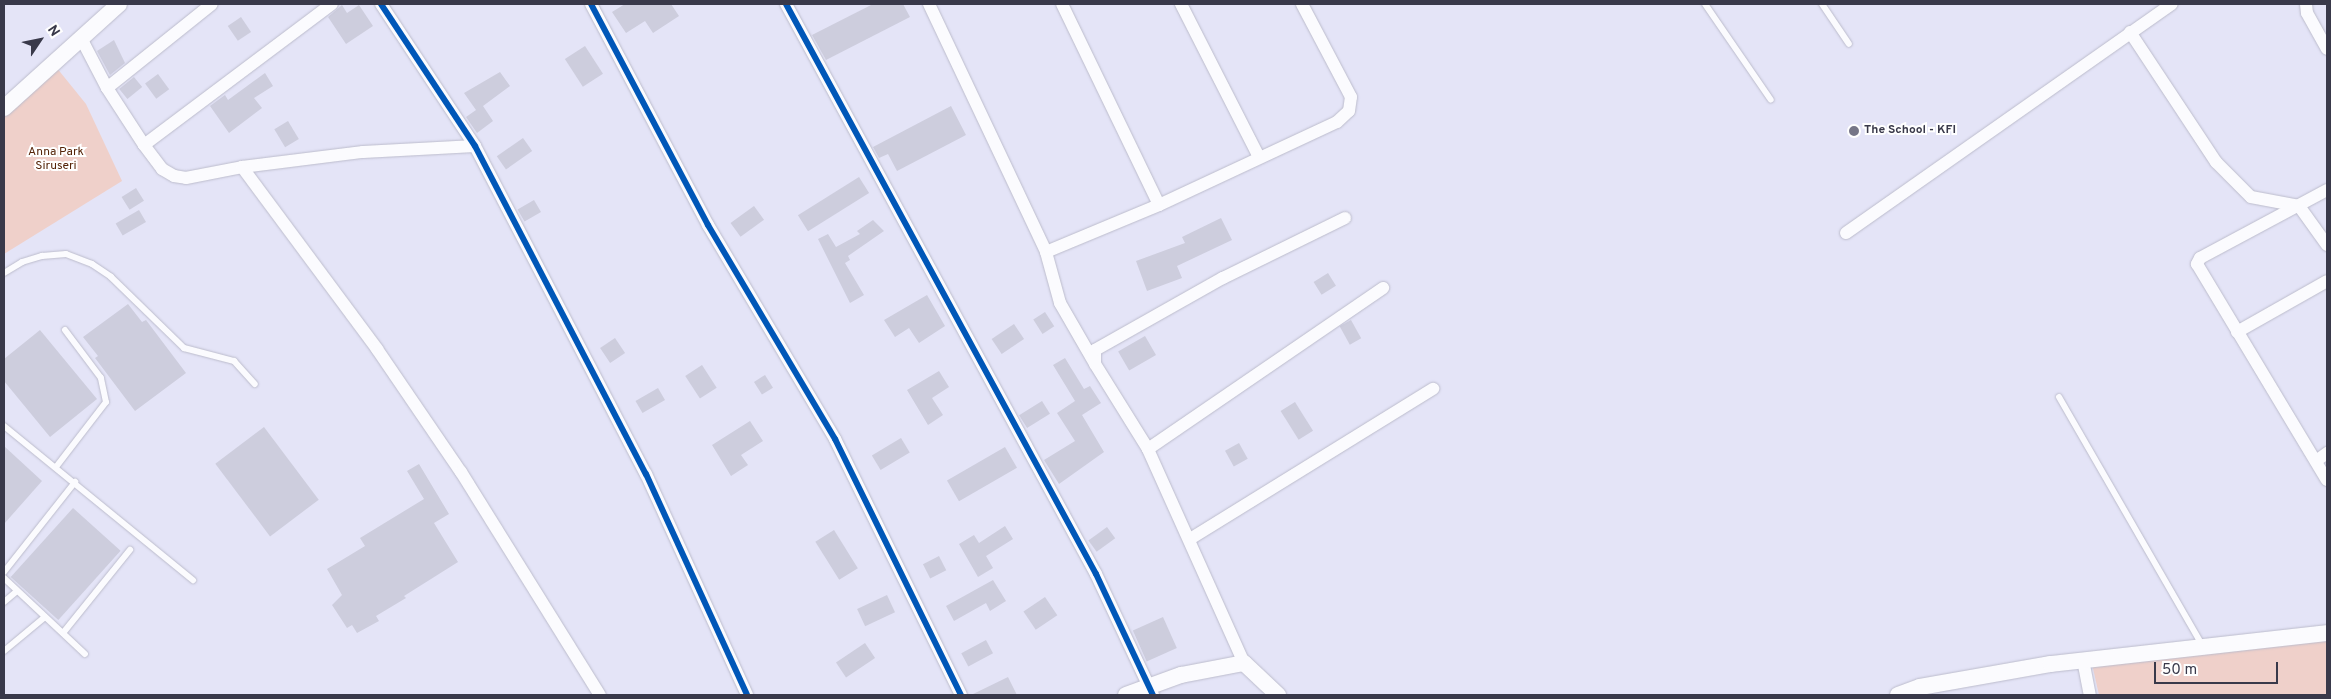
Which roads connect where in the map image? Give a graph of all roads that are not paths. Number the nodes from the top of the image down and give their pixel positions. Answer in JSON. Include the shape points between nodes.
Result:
{"nodes":[{"id":1,"x":119,"y":4,"type":"edge"},
{"id":2,"x":212,"y":4,"type":"edge"},
{"id":3,"x":332,"y":4,"type":"edge"},
{"id":4,"x":381,"y":4,"type":"edge"},
{"id":5,"x":591,"y":4,"type":"edge"},
{"id":6,"x":786,"y":4,"type":"edge"},
{"id":7,"x":929,"y":4,"type":"edge"},
{"id":8,"x":1062,"y":4,"type":"edge"},
{"id":9,"x":1180,"y":4,"type":"edge"},
{"id":10,"x":1302,"y":4,"type":"edge"},
{"id":11,"x":1707,"y":4,"type":"edge"},
{"id":12,"x":1822,"y":4,"type":"edge"},
{"id":13,"x":2172,"y":4,"type":"edge"},
{"id":14,"x":2306,"y":4,"type":"edge"},
{"id":15,"x":2130,"y":32,"type":"junction"},
{"id":16,"x":81,"y":38,"type":"junction"},
{"id":17,"x":1849,"y":44,"type":"dead end"},
{"id":18,"x":2327,"y":48,"type":"edge"},
{"id":19,"x":107,"y":88,"type":"junction"},
{"id":20,"x":1771,"y":100,"type":"dead end"},
{"id":21,"x":4,"y":108,"type":"edge"},
{"id":22,"x":144,"y":145,"type":"junction"},
{"id":23,"x":475,"y":146,"type":"junction"},
{"id":24,"x":1259,"y":157,"type":"junction"},
{"id":25,"x":242,"y":167,"type":"junction"},
{"id":26,"x":2327,"y":190,"type":"edge"},
{"id":27,"x":1159,"y":205,"type":"junction"},
{"id":28,"x":2299,"y":206,"type":"junction"},
{"id":29,"x":1345,"y":218,"type":"dead end"},
{"id":30,"x":1846,"y":234,"type":"dead end"},
{"id":31,"x":2327,"y":245,"type":"edge"},
{"id":32,"x":1046,"y":252,"type":"junction"},
{"id":33,"x":4,"y":273,"type":"edge"},
{"id":34,"x":2327,"y":281,"type":"edge"},
{"id":35,"x":1383,"y":288,"type":"dead end"},
{"id":36,"x":65,"y":330,"type":"dead end"},
{"id":37,"x":2237,"y":332,"type":"junction"},
{"id":38,"x":1095,"y":364,"type":"junction"},
{"id":39,"x":255,"y":384,"type":"dead end"},
{"id":40,"x":1433,"y":389,"type":"dead end"},
{"id":41,"x":2059,"y":397,"type":"dead end"},
{"id":42,"x":4,"y":426,"type":"edge"},
{"id":43,"x":1148,"y":449,"type":"junction"},
{"id":44,"x":2327,"y":453,"type":"edge"},
{"id":45,"x":2316,"y":461,"type":"junction"},
{"id":46,"x":56,"y":467,"type":"junction"},
{"id":47,"x":2327,"y":480,"type":"edge"},
{"id":48,"x":75,"y":482,"type":"junction"},
{"id":49,"x":1190,"y":539,"type":"junction"},
{"id":50,"x":130,"y":550,"type":"dead end"},
{"id":51,"x":4,"y":572,"type":"edge"},
{"id":52,"x":4,"y":578,"type":"edge"},
{"id":53,"x":193,"y":580,"type":"dead end"},
{"id":54,"x":17,"y":591,"type":"junction"},
{"id":55,"x":4,"y":602,"type":"edge"},
{"id":56,"x":45,"y":617,"type":"junction"},
{"id":57,"x":63,"y":633,"type":"junction"},
{"id":58,"x":2327,"y":633,"type":"edge"},
{"id":59,"x":2203,"y":647,"type":"junction"},
{"id":60,"x":4,"y":651,"type":"edge"},
{"id":61,"x":85,"y":654,"type":"dead end"},
{"id":62,"x":2083,"y":660,"type":"junction"},
{"id":63,"x":1244,"y":663,"type":"junction"},
{"id":64,"x":1151,"y":691,"type":"edge"},
{"id":65,"x":600,"y":695,"type":"edge"},
{"id":66,"x":748,"y":695,"type":"edge"},
{"id":67,"x":961,"y":695,"type":"edge"},
{"id":68,"x":1126,"y":695,"type":"edge"},
{"id":69,"x":1278,"y":695,"type":"edge"},
{"id":70,"x":1898,"y":695,"type":"edge"},
{"id":71,"x":2090,"y":695,"type":"edge"}],
"edges":[{"from":1,"to":16,"type":"street"},
{"from":2,"to":19,"type":"street"},
{"from":3,"to":22,"type":"street"},
{"from":4,"to":23,"type":"street"},
{"from":5,"to":67,"type":"street","via":[[708,225],[835,439]]},
{"from":6,"to":64,"type":"street","via":[[1096,574]]},
{"from":7,"to":32,"type":"street"},
{"from":8,"to":27,"type":"street"},
{"from":9,"to":24,"type":"street"},
{"from":10,"to":24,"type":"street","via":[[1351,97],[1350,111],[1337,122]]},
{"from":11,"to":20,"type":"lane"},
{"from":12,"to":17,"type":"lane"},
{"from":13,"to":15,"type":"street"},
{"from":14,"to":18,"type":"street","via":[[2307,13]]},
{"from":15,"to":28,"type":"street","via":[[2216,162],[2251,197]]},
{"from":15,"to":30,"type":"street"},
{"from":16,"to":19,"type":"street"},
{"from":16,"to":21,"type":"street"},
{"from":19,"to":22,"type":"street"},
{"from":22,"to":25,"type":"street","via":[[162,169],[174,176],[186,178]]},
{"from":23,"to":25,"type":"street","via":[[363,152]]},
{"from":23,"to":66,"type":"street","via":[[646,474]]},
{"from":24,"to":27,"type":"street"},
{"from":25,"to":65,"type":"street","via":[[377,349],[461,472]]},
{"from":26,"to":28,"type":"street"},
{"from":27,"to":32,"type":"street"},
{"from":28,"to":31,"type":"street"},
{"from":28,"to":37,"type":"street","via":[[2200,258],[2196,264]]},
{"from":29,"to":38,"type":"street","via":[[1223,278],[1106,342],[1095,350]]},
{"from":32,"to":38,"type":"street","via":[[1060,303]]},
{"from":33,"to":39,"type":"lane","via":[[22,262],[42,256],[66,254],[92,264],[111,277],[184,348],[234,361]]},
{"from":34,"to":37,"type":"street"},
{"from":35,"to":43,"type":"street"},
{"from":36,"to":46,"type":"lane","via":[[100,378],[106,402]]},
{"from":37,"to":45,"type":"street"},
{"from":38,"to":43,"type":"street"},
{"from":40,"to":49,"type":"street"},
{"from":41,"to":59,"type":"lane"},
{"from":42,"to":46,"type":"lane"},
{"from":43,"to":49,"type":"street"},
{"from":44,"to":45,"type":"street"},
{"from":45,"to":47,"type":"street"},
{"from":46,"to":48,"type":"lane"},
{"from":48,"to":51,"type":"lane"},
{"from":48,"to":53,"type":"lane"},
{"from":49,"to":63,"type":"street"},
{"from":50,"to":57,"type":"lane"},
{"from":52,"to":54,"type":"lane"},
{"from":54,"to":55,"type":"lane"},
{"from":54,"to":56,"type":"lane"},
{"from":56,"to":57,"type":"lane"},
{"from":56,"to":60,"type":"lane"},
{"from":57,"to":61,"type":"lane"},
{"from":58,"to":59,"type":"street"},
{"from":59,"to":62,"type":"street"},
{"from":62,"to":70,"type":"street","via":[[1920,687]]},
{"from":62,"to":71,"type":"street"},
{"from":63,"to":64,"type":"street","via":[[1181,675]]},
{"from":63,"to":69,"type":"street"},
{"from":64,"to":68,"type":"street"}]}
